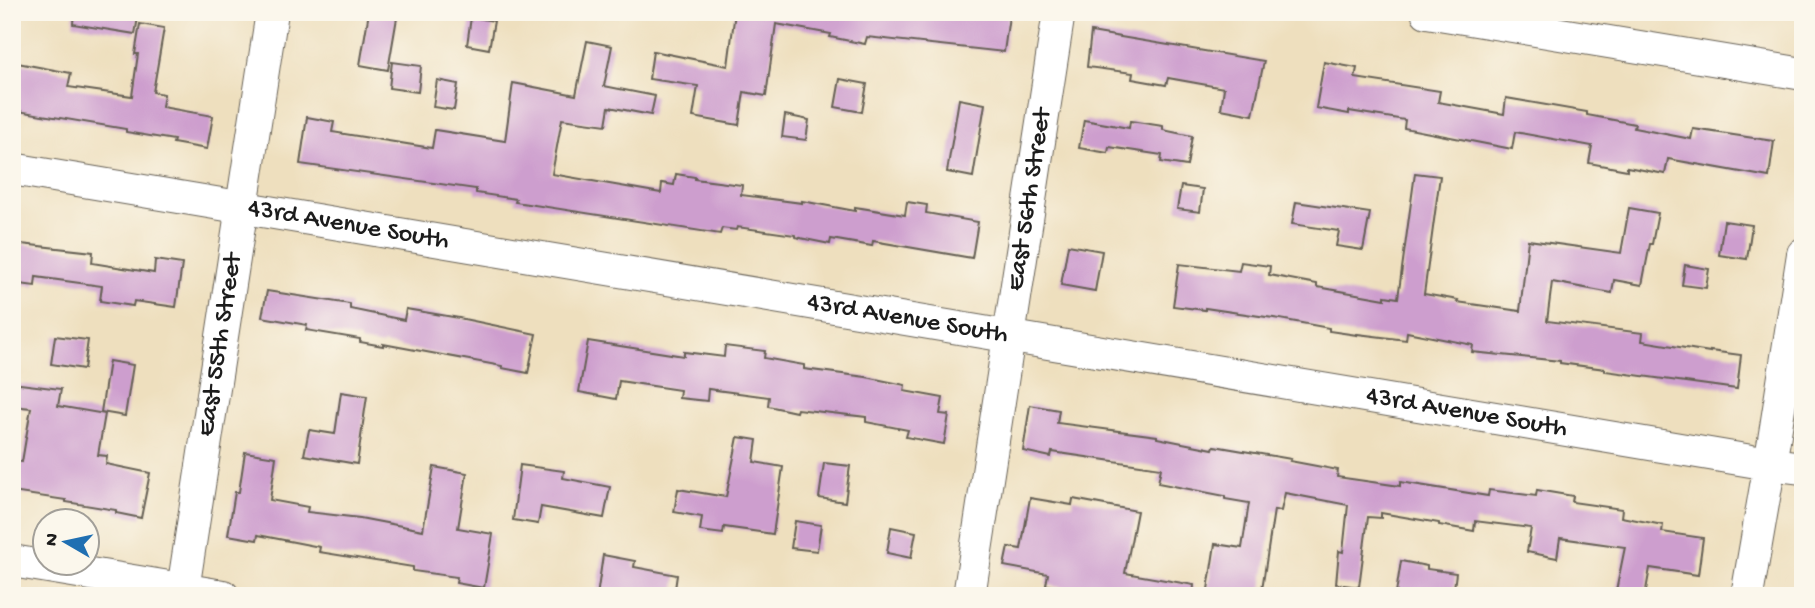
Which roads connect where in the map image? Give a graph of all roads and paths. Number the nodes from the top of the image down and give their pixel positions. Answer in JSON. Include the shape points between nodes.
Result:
{"nodes":[{"id":1,"x":272,"y":12,"type":"edge"},
{"id":2,"x":1059,"y":12,"type":"edge"},
{"id":3,"x":1427,"y":12,"type":"edge"},
{"id":4,"x":1803,"y":74,"type":"edge"},
{"id":5,"x":12,"y":169,"type":"edge"},
{"id":6,"x":243,"y":207,"type":"junction"},
{"id":7,"x":1803,"y":254,"type":"edge"},
{"id":8,"x":1009,"y":336,"type":"junction"},
{"id":9,"x":1769,"y":464,"type":"junction"},
{"id":10,"x":1803,"y":468,"type":"edge"},
{"id":11,"x":12,"y":561,"type":"edge"},
{"id":12,"x":183,"y":592,"type":"edge"},
{"id":13,"x":223,"y":596,"type":"edge"},
{"id":14,"x":969,"y":596,"type":"edge"},
{"id":15,"x":1747,"y":596,"type":"edge"}],
"edges":[{"from":1,"to":6,"type":"street","name":"East 55th Street"},
{"from":2,"to":8,"type":"street","name":"East 56th Street"},
{"from":3,"to":4,"type":"street"},
{"from":5,"to":6,"type":"street","name":"43rd Avenue South"},
{"from":6,"to":8,"type":"street","name":"43rd Avenue South"},
{"from":6,"to":12,"type":"street","name":"East 55th Street"},
{"from":7,"to":9,"type":"street"},
{"from":8,"to":9,"type":"street","name":"43rd Avenue South"},
{"from":8,"to":14,"type":"street","name":"East 56th Street"},
{"from":9,"to":10,"type":"street","name":"43rd Avenue South"},
{"from":9,"to":15,"type":"street"},
{"from":11,"to":12,"type":"street"},
{"from":12,"to":13,"type":"street"}]}
